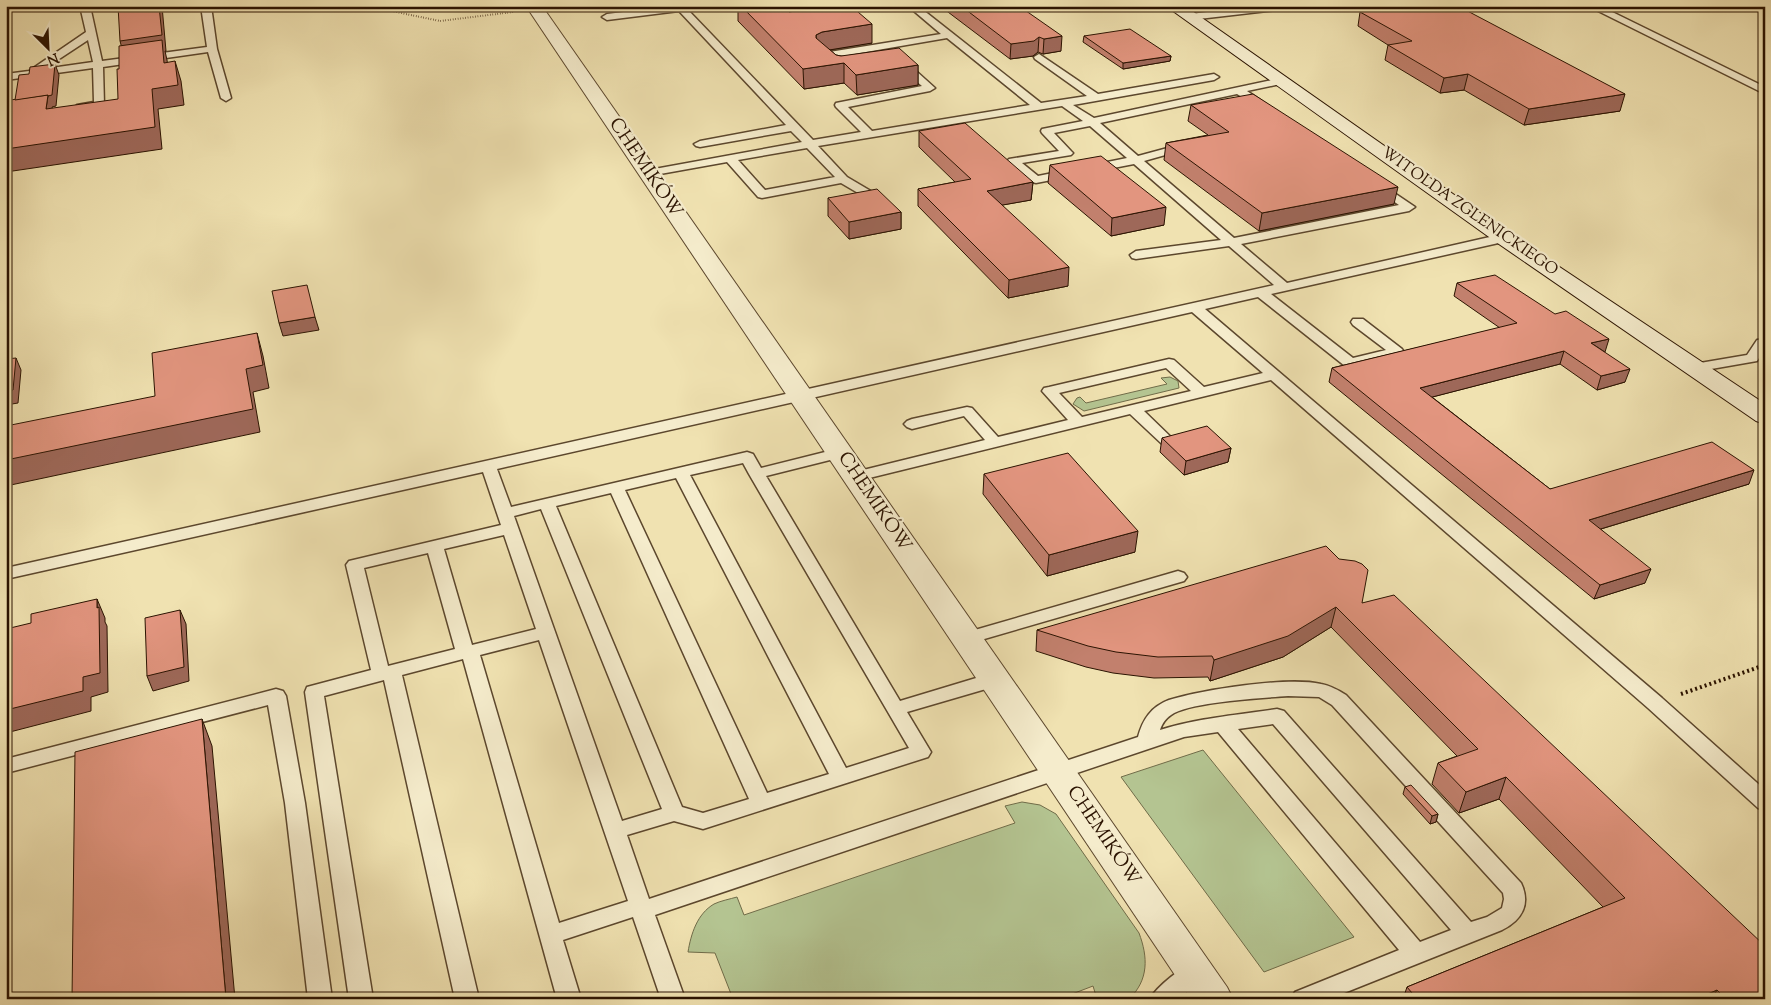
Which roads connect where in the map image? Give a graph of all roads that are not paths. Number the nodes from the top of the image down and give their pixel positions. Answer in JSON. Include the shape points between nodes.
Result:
{"nodes":[{"id":1,"x":85,"y":6,"type":"edge"},
{"id":2,"x":206,"y":6,"type":"edge"},
{"id":3,"x":693,"y":6,"type":"edge"},
{"id":4,"x":912,"y":6,"type":"edge"},
{"id":5,"x":1286,"y":6,"type":"edge"},
{"id":6,"x":1592,"y":6,"type":"edge"},
{"id":7,"x":680,"y":7,"type":"edge"},
{"id":8,"x":525,"y":9,"type":"edge"},
{"id":9,"x":1182,"y":12,"type":"edge"},
{"id":10,"x":607,"y":17,"type":"dead end"},
{"id":11,"x":91,"y":34,"type":"junction"},
{"id":12,"x":949,"y":35,"type":"junction"},
{"id":13,"x":212,"y":49,"type":"junction"},
{"id":14,"x":1039,"y":57,"type":"edge"},
{"id":15,"x":98,"y":64,"type":"junction"},
{"id":16,"x":893,"y":64,"type":"edge"},
{"id":17,"x":841,"y":71,"type":"edge"},
{"id":18,"x":30,"y":73,"type":"junction"},
{"id":19,"x":6,"y":76,"type":"edge"},
{"id":20,"x":1214,"y":77,"type":"dead end"},
{"id":21,"x":1281,"y":81,"type":"junction"},
{"id":22,"x":1238,"y":90,"type":"junction"},
{"id":23,"x":1765,"y":91,"type":"edge"},
{"id":24,"x":1096,"y":97,"type":"junction"},
{"id":25,"x":226,"y":98,"type":"dead end"},
{"id":26,"x":1064,"y":103,"type":"junction"},
{"id":27,"x":1039,"y":107,"type":"junction"},
{"id":28,"x":71,"y":109,"type":"edge"},
{"id":29,"x":1271,"y":113,"type":"edge"},
{"id":30,"x":1092,"y":122,"type":"junction"},
{"id":31,"x":794,"y":128,"type":"junction"},
{"id":32,"x":870,"y":134,"type":"junction"},
{"id":33,"x":1197,"y":143,"type":"edge"},
{"id":34,"x":700,"y":144,"type":"dead end"},
{"id":35,"x":810,"y":144,"type":"junction"},
{"id":36,"x":730,"y":159,"type":"junction"},
{"id":37,"x":1136,"y":160,"type":"junction"},
{"id":38,"x":649,"y":173,"type":"junction"},
{"id":39,"x":844,"y":179,"type":"junction"},
{"id":40,"x":1368,"y":179,"type":"edge"},
{"id":41,"x":889,"y":207,"type":"edge"},
{"id":42,"x":1503,"y":238,"type":"junction"},
{"id":43,"x":1231,"y":242,"type":"junction"},
{"id":44,"x":1136,"y":255,"type":"dead end"},
{"id":45,"x":1284,"y":287,"type":"junction"},
{"id":46,"x":1261,"y":293,"type":"junction"},
{"id":47,"x":1196,"y":308,"type":"junction"},
{"id":48,"x":1358,"y":322,"type":"dead end"},
{"id":49,"x":1765,"y":343,"type":"edge"},
{"id":50,"x":1694,"y":368,"type":"junction"},
{"id":51,"x":1274,"y":375,"type":"junction"},
{"id":52,"x":1202,"y":393,"type":"junction"},
{"id":53,"x":801,"y":395,"type":"junction"},
{"id":54,"x":1133,"y":409,"type":"junction"},
{"id":55,"x":1765,"y":416,"type":"edge"},
{"id":56,"x":1079,"y":422,"type":"junction"},
{"id":57,"x":912,"y":424,"type":"dead end"},
{"id":58,"x":1167,"y":441,"type":"edge"},
{"id":59,"x":995,"y":443,"type":"junction"},
{"id":60,"x":841,"y":453,"type":"junction"},
{"id":61,"x":488,"y":465,"type":"junction"},
{"id":62,"x":681,"y":472,"type":"junction"},
{"id":63,"x":757,"y":474,"type":"junction"},
{"id":64,"x":857,"y":476,"type":"junction"},
{"id":65,"x":616,"y":487,"type":"junction"},
{"id":66,"x":547,"y":503,"type":"junction"},
{"id":67,"x":508,"y":521,"type":"junction"},
{"id":68,"x":435,"y":546,"type":"junction"},
{"id":69,"x":6,"y":574,"type":"edge"},
{"id":70,"x":1178,"y":577,"type":"dead end"},
{"id":71,"x":546,"y":632,"type":"junction"},
{"id":72,"x":968,"y":638,"type":"junction"},
{"id":73,"x":468,"y":652,"type":"junction"},
{"id":74,"x":387,"y":673,"type":"junction"},
{"id":75,"x":996,"y":679,"type":"junction"},
{"id":76,"x":896,"y":709,"type":"junction"},
{"id":77,"x":1222,"y":723,"type":"junction"},
{"id":78,"x":1147,"y":742,"type":"junction"},
{"id":79,"x":6,"y":766,"type":"edge"},
{"id":80,"x":1059,"y":772,"type":"junction"},
{"id":81,"x":841,"y":778,"type":"junction"},
{"id":82,"x":1765,"y":802,"type":"edge"},
{"id":83,"x":762,"y":803,"type":"junction"},
{"id":84,"x":674,"y":813,"type":"junction"},
{"id":85,"x":615,"y":831,"type":"junction"},
{"id":86,"x":642,"y":908,"type":"junction"},
{"id":87,"x":1467,"y":933,"type":"junction"},
{"id":88,"x":551,"y":935,"type":"junction"},
{"id":89,"x":1415,"y":953,"type":"junction"},
{"id":90,"x":1204,"y":986,"type":"edge"},
{"id":91,"x":320,"y":999,"type":"edge"},
{"id":92,"x":361,"y":999,"type":"edge"},
{"id":93,"x":467,"y":999,"type":"edge"},
{"id":94,"x":569,"y":999,"type":"edge"},
{"id":95,"x":673,"y":999,"type":"edge"},
{"id":96,"x":1162,"y":999,"type":"edge"},
{"id":97,"x":1302,"y":999,"type":"edge"}],
"edges":[{"from":1,"to":11,"type":"lane"},
{"from":2,"to":13,"type":"lane"},
{"from":3,"to":7,"type":"lane"},
{"from":4,"to":12,"type":"lane"},
{"from":5,"to":9,"type":"lane"},
{"from":6,"to":23,"type":"lane"},
{"from":7,"to":10,"type":"lane"},
{"from":7,"to":31,"type":"lane"},
{"from":8,"to":38,"type":"street","name":"CHEMIKÓW"},
{"from":9,"to":21,"type":"street","name":"WITOLDA ZGLENICKIEGO"},
{"from":11,"to":15,"type":"lane"},
{"from":11,"to":18,"type":"lane"},
{"from":12,"to":17,"type":"lane","via":[[823,56]]},
{"from":12,"to":27,"type":"lane"},
{"from":13,"to":15,"type":"lane"},
{"from":13,"to":25,"type":"lane"},
{"from":14,"to":24,"type":"lane"},
{"from":15,"to":18,"type":"lane"},
{"from":15,"to":28,"type":"lane","via":[[98,104]]},
{"from":16,"to":32,"type":"lane","via":[[901,63],[930,88],[840,105]]},
{"from":18,"to":19,"type":"lane"},
{"from":20,"to":24,"type":"lane"},
{"from":21,"to":22,"type":"lane"},
{"from":21,"to":42,"type":"street","name":"WITOLDA ZGLENICKIEGO"},
{"from":22,"to":29,"type":"lane"},
{"from":22,"to":30,"type":"lane"},
{"from":24,"to":26,"type":"lane"},
{"from":26,"to":27,"type":"lane"},
{"from":26,"to":30,"type":"lane"},
{"from":27,"to":32,"type":"lane"},
{"from":30,"to":37,"type":"lane"},
{"from":30,"to":37,"type":"lane","via":[[1046,131],[1067,153],[1013,162],[1036,180]]},
{"from":31,"to":34,"type":"lane"},
{"from":31,"to":35,"type":"lane"},
{"from":32,"to":35,"type":"lane"},
{"from":33,"to":37,"type":"lane"},
{"from":35,"to":36,"type":"lane"},
{"from":35,"to":39,"type":"lane"},
{"from":36,"to":38,"type":"lane"},
{"from":36,"to":39,"type":"lane","via":[[762,194]]},
{"from":37,"to":43,"type":"lane"},
{"from":38,"to":53,"type":"street","name":"CHEMIKÓW"},
{"from":39,"to":41,"type":"lane"},
{"from":40,"to":43,"type":"lane","via":[[1409,207]]},
{"from":42,"to":45,"type":"lane"},
{"from":42,"to":50,"type":"street","name":"WITOLDA ZGLENICKIEGO"},
{"from":43,"to":44,"type":"lane"},
{"from":43,"to":45,"type":"lane"},
{"from":45,"to":46,"type":"lane"},
{"from":46,"to":47,"type":"lane"},
{"from":46,"to":48,"type":"lane","via":[[1350,363],[1397,352]]},
{"from":47,"to":51,"type":"lane"},
{"from":47,"to":53,"type":"lane"},
{"from":49,"to":50,"type":"lane","via":[[1752,358]]},
{"from":50,"to":55,"type":"street","name":"WITOLDA ZGLENICKIEGO"},
{"from":51,"to":52,"type":"lane"},
{"from":51,"to":82,"type":"lane","via":[[1655,703]]},
{"from":52,"to":54,"type":"lane"},
{"from":52,"to":56,"type":"lane","via":[[1169,363],[1050,391]]},
{"from":53,"to":60,"type":"street","name":"CHEMIKÓW"},
{"from":53,"to":61,"type":"lane"},
{"from":54,"to":56,"type":"lane"},
{"from":54,"to":58,"type":"lane"},
{"from":56,"to":59,"type":"lane"},
{"from":57,"to":59,"type":"lane","via":[[967,411]]},
{"from":59,"to":64,"type":"lane"},
{"from":60,"to":63,"type":"lane"},
{"from":60,"to":64,"type":"street","name":"CHEMIKÓW"},
{"from":61,"to":67,"type":"lane"},
{"from":61,"to":69,"type":"lane"},
{"from":62,"to":63,"type":"lane","via":[[747,457]]},
{"from":62,"to":65,"type":"lane"},
{"from":62,"to":81,"type":"lane"},
{"from":63,"to":76,"type":"lane"},
{"from":64,"to":72,"type":"street","name":"CHEMIKÓW"},
{"from":65,"to":66,"type":"lane"},
{"from":65,"to":83,"type":"lane"},
{"from":66,"to":67,"type":"lane"},
{"from":66,"to":84,"type":"lane"},
{"from":67,"to":68,"type":"lane"},
{"from":67,"to":71,"type":"lane"},
{"from":68,"to":73,"type":"lane"},
{"from":68,"to":74,"type":"lane","via":[[356,565]]},
{"from":70,"to":72,"type":"lane"},
{"from":71,"to":73,"type":"lane"},
{"from":71,"to":85,"type":"lane"},
{"from":72,"to":75,"type":"street","name":"CHEMIKÓW"},
{"from":73,"to":74,"type":"lane"},
{"from":73,"to":88,"type":"lane"},
{"from":74,"to":92,"type":"lane","via":[[314,692]]},
{"from":74,"to":93,"type":"lane"},
{"from":75,"to":76,"type":"lane"},
{"from":75,"to":80,"type":"street","name":"CHEMIKÓW"},
{"from":76,"to":81,"type":"lane","via":[[921,752]]},
{"from":77,"to":78,"type":"lane","via":[[1183,730]]},
{"from":77,"to":87,"type":"lane","via":[[1278,716]]},
{"from":77,"to":89,"type":"lane"},
{"from":78,"to":80,"type":"lane"},
{"from":78,"to":87,"type":"lane","via":[[1155,718],[1166,708],[1285,689],[1317,689],[1330,694],[1513,889],[1516,906],[1512,914]]},
{"from":79,"to":91,"type":"lane","via":[[276,696],[295,803]]},
{"from":80,"to":86,"type":"lane"},
{"from":80,"to":90,"type":"street","name":"CHEMIKÓW"},
{"from":81,"to":83,"type":"lane"},
{"from":83,"to":84,"type":"lane","via":[[703,821]]},
{"from":84,"to":85,"type":"lane"},
{"from":85,"to":86,"type":"lane"},
{"from":86,"to":88,"type":"lane"},
{"from":86,"to":95,"type":"lane"},
{"from":87,"to":89,"type":"lane"},
{"from":88,"to":94,"type":"lane"},
{"from":89,"to":97,"type":"lane"},
{"from":90,"to":96,"type":"lane"}]}
